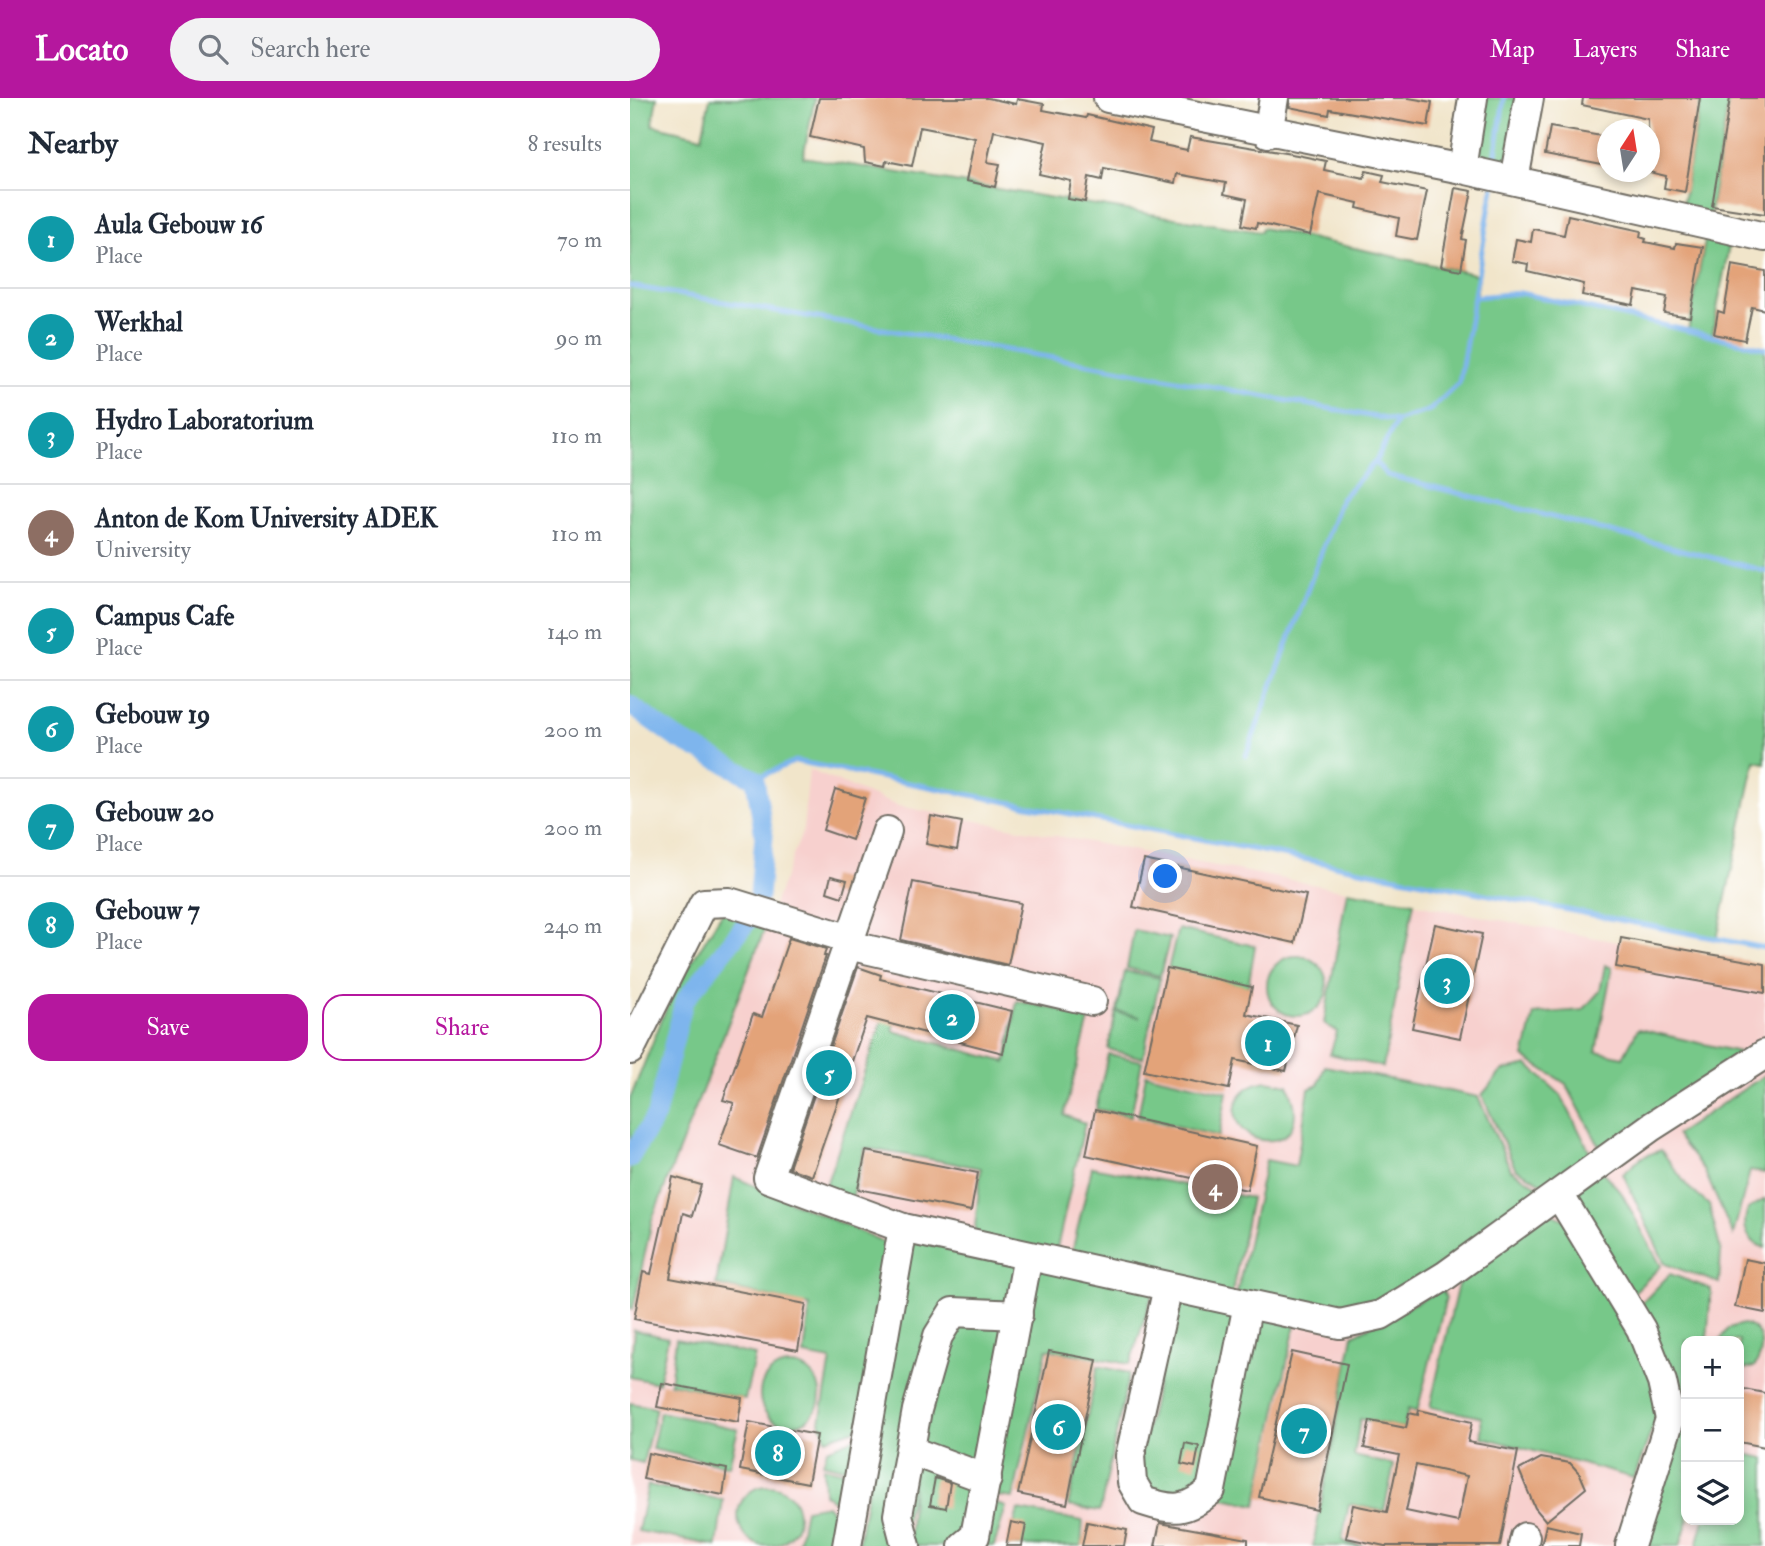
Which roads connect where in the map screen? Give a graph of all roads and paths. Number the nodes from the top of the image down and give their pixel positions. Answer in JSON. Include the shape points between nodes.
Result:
{"nodes":[{"id":1,"x":1108,"y":98,"type":"edge"},
{"id":2,"x":1274,"y":98,"type":"edge"},
{"id":3,"x":1473,"y":98,"type":"edge"},
{"id":4,"x":1529,"y":98,"type":"edge"},
{"id":5,"x":1268,"y":133,"type":"junction"},
{"id":6,"x":1462,"y":169,"type":"junction"},
{"id":7,"x":1514,"y":180,"type":"junction"},
{"id":8,"x":1765,"y":237,"type":"edge"},
{"id":9,"x":887,"y":831,"type":"dead end"},
{"id":10,"x":849,"y":942,"type":"junction"},
{"id":11,"x":1092,"y":1001,"type":"dead end"},
{"id":12,"x":630,"y":1050,"type":"edge"},
{"id":13,"x":1765,"y":1054,"type":"edge"},
{"id":14,"x":1560,"y":1196,"type":"junction"},
{"id":15,"x":903,"y":1228,"type":"junction"},
{"id":16,"x":1028,"y":1256,"type":"junction"},
{"id":17,"x":1168,"y":1287,"type":"junction"},
{"id":18,"x":1248,"y":1304,"type":"junction"},
{"id":19,"x":1018,"y":1315,"type":"junction"},
{"id":20,"x":911,"y":1451,"type":"junction"},
{"id":21,"x":987,"y":1479,"type":"junction"},
{"id":22,"x":847,"y":1546,"type":"edge"},
{"id":23,"x":906,"y":1546,"type":"edge"},
{"id":24,"x":963,"y":1546,"type":"edge"},
{"id":25,"x":1630,"y":1546,"type":"edge"}],
"edges":[{"from":1,"to":5,"type":"street"},
{"from":2,"to":5,"type":"street"},
{"from":3,"to":6,"type":"street"},
{"from":4,"to":7,"type":"street"},
{"from":5,"to":6,"type":"street"},
{"from":6,"to":7,"type":"street"},
{"from":7,"to":8,"type":"street"},
{"from":9,"to":10,"type":"street"},
{"from":10,"to":11,"type":"street"},
{"from":10,"to":12,"type":"street","via":[[729,902],[704,903]]},
{"from":10,"to":15,"type":"street","via":[[768,1178]]},
{"from":13,"to":14,"type":"street","via":[[1651,1127]]},
{"from":14,"to":18,"type":"street","via":[[1381,1315],[1340,1324]]},
{"from":14,"to":25,"type":"street","via":[[1641,1329],[1662,1382],[1670,1419]]},
{"from":15,"to":16,"type":"street"},
{"from":15,"to":22,"type":"street"},
{"from":16,"to":17,"type":"street"},
{"from":16,"to":19,"type":"street"},
{"from":17,"to":18,"type":"street"},
{"from":17,"to":18,"type":"street","via":[[1130,1456],[1132,1482],[1143,1501],[1168,1509],[1194,1505],[1211,1490]]},
{"from":19,"to":20,"type":"street","via":[[953,1312],[938,1336],[917,1410]]},
{"from":19,"to":21,"type":"street"},
{"from":20,"to":21,"type":"street"},
{"from":20,"to":23,"type":"street","via":[[898,1516]]},
{"from":21,"to":24,"type":"street","via":[[975,1536]]}]}
